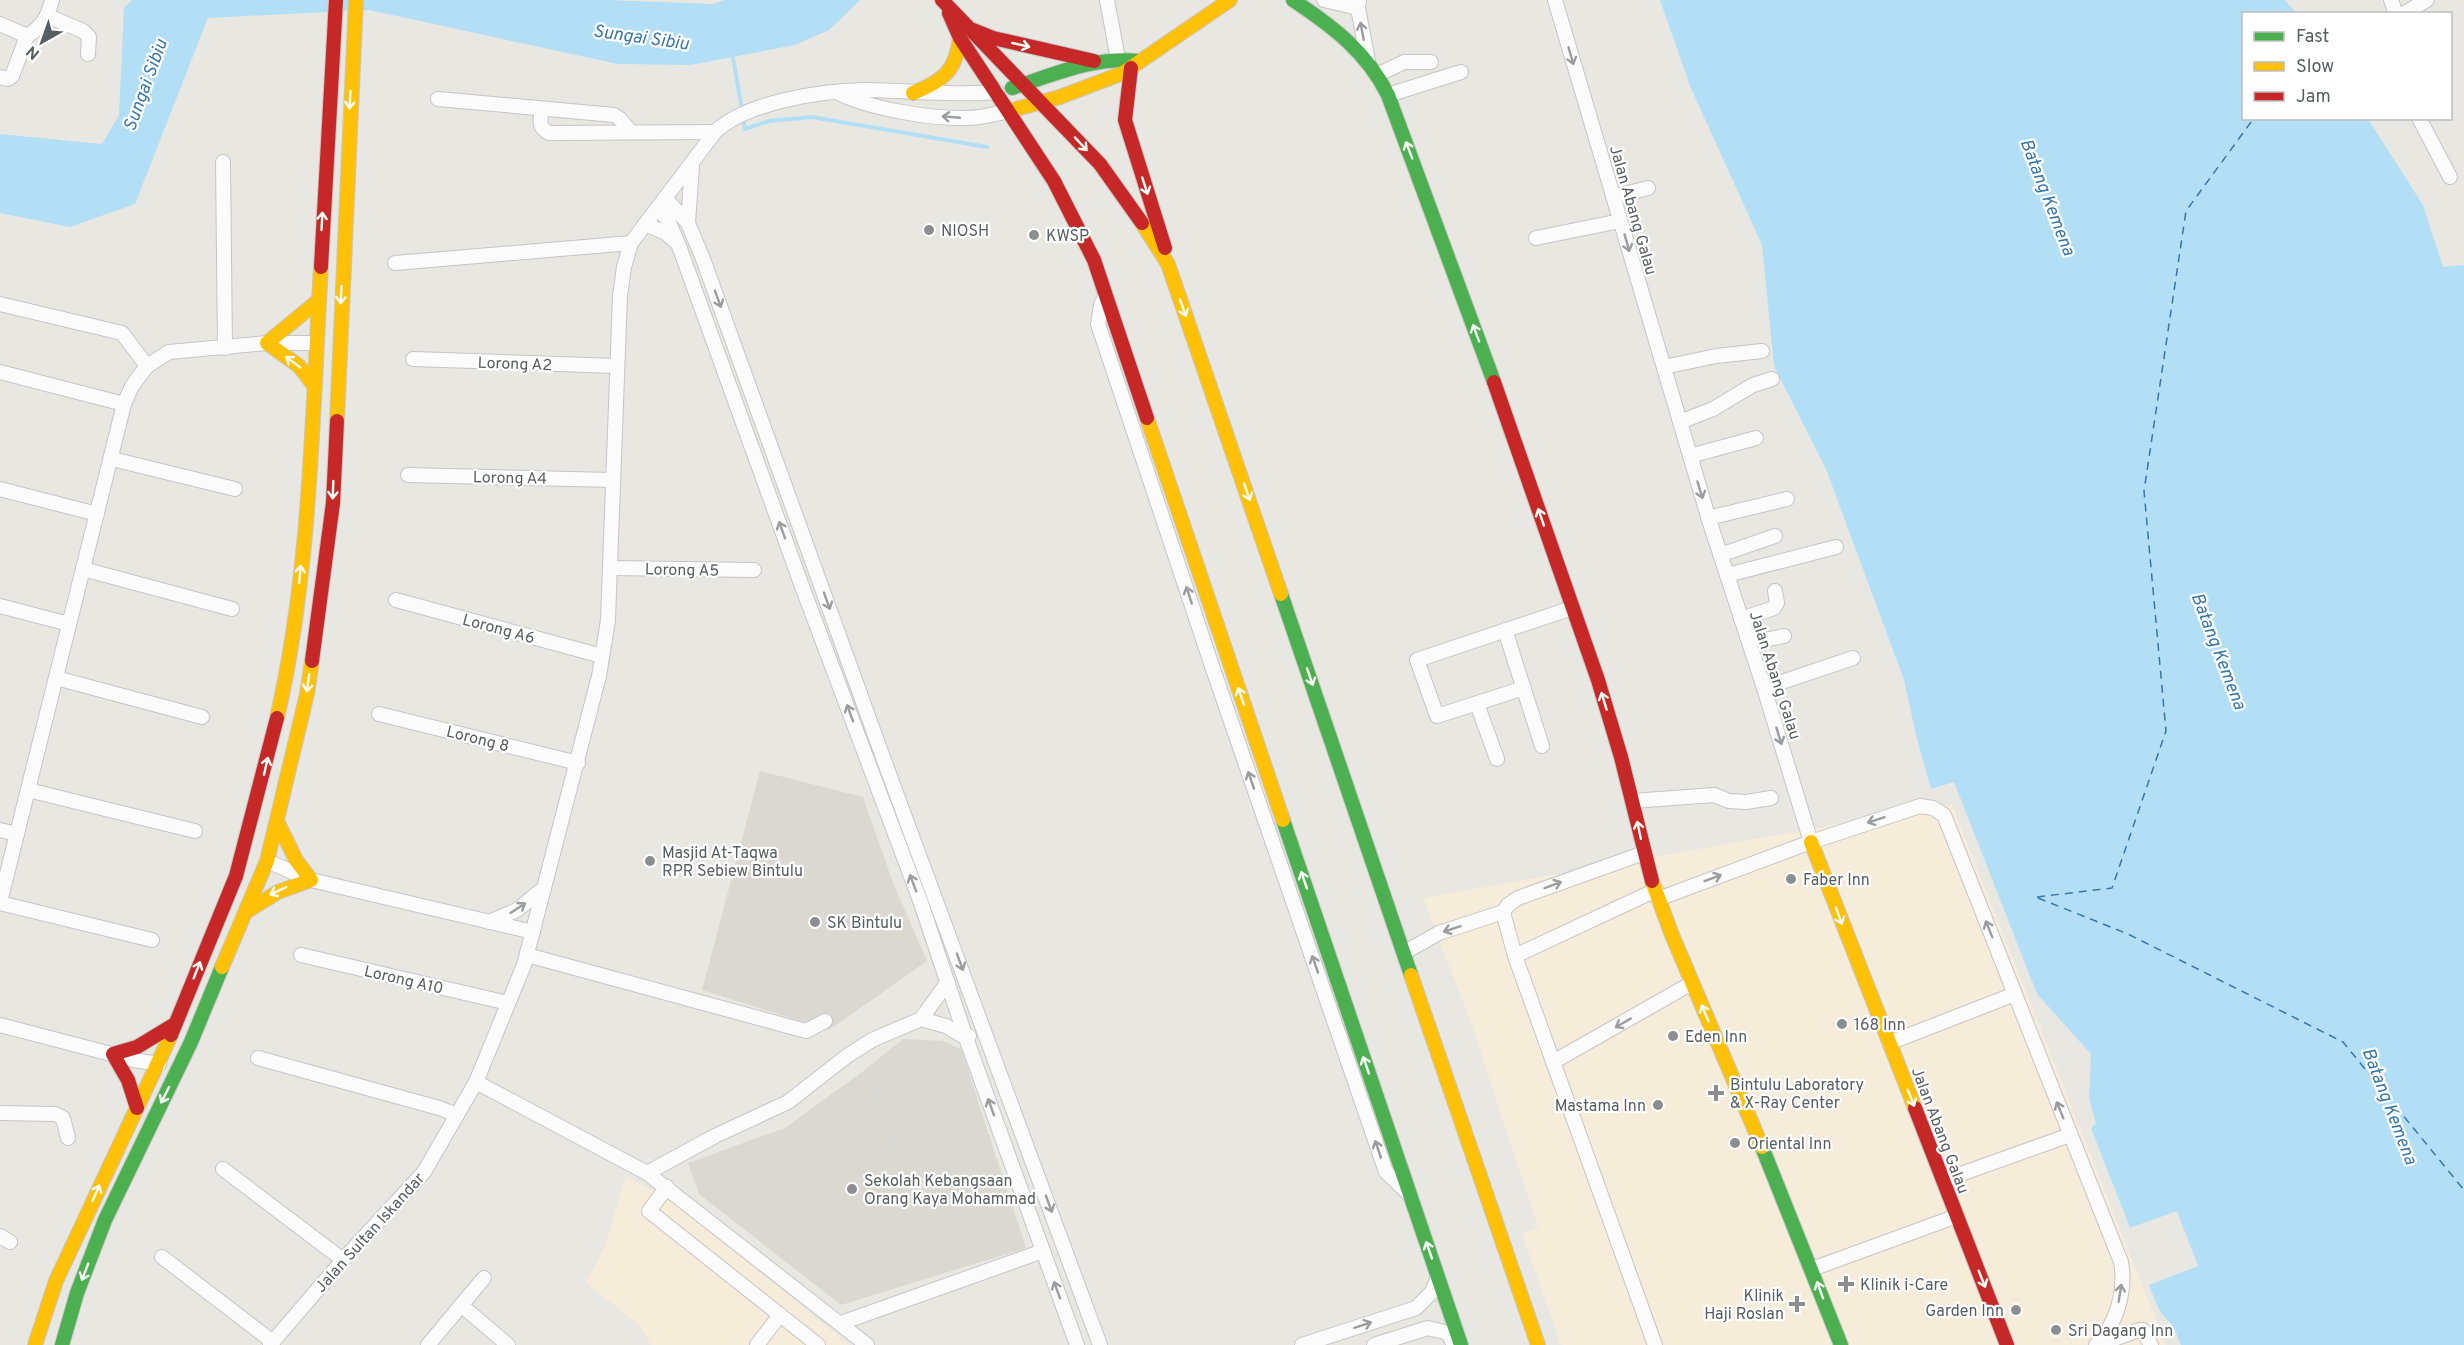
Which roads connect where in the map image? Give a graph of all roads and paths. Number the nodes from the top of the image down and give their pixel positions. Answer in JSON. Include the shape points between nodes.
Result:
{"nodes":[{"id":1,"x":52,"y":0,"type":"edge"},
{"id":2,"x":336,"y":0,"type":"edge"},
{"id":3,"x":356,"y":0,"type":"edge"},
{"id":4,"x":1107,"y":0,"type":"edge"},
{"id":5,"x":1230,"y":0,"type":"edge"},
{"id":6,"x":1293,"y":0,"type":"edge"},
{"id":7,"x":1324,"y":0,"type":"edge"},
{"id":8,"x":1555,"y":0,"type":"edge"},
{"id":9,"x":2427,"y":0,"type":"edge"},
{"id":10,"x":945,"y":4,"type":"edge"},
{"id":11,"x":1359,"y":4,"type":"edge"},
{"id":12,"x":2406,"y":12,"type":"edge"},
{"id":13,"x":48,"y":16,"type":"junction"},
{"id":14,"x":0,"y":24,"type":"edge"},
{"id":15,"x":963,"y":32,"type":"junction"},
{"id":16,"x":27,"y":36,"type":"junction"},
{"id":17,"x":88,"y":54,"type":"dead end"},
{"id":18,"x":1118,"y":59,"type":"junction"},
{"id":19,"x":1368,"y":61,"type":"junction"},
{"id":20,"x":1098,"y":62,"type":"junction"},
{"id":21,"x":1431,"y":62,"type":"dead end"},
{"id":22,"x":1135,"y":65,"type":"junction"},
{"id":23,"x":1461,"y":72,"type":"dead end"},
{"id":24,"x":1377,"y":75,"type":"junction"},
{"id":25,"x":0,"y":77,"type":"edge"},
{"id":26,"x":1022,"y":86,"type":"junction"},
{"id":27,"x":997,"y":92,"type":"junction"},
{"id":28,"x":838,"y":93,"type":"junction"},
{"id":29,"x":914,"y":93,"type":"junction"},
{"id":30,"x":1388,"y":95,"type":"junction"},
{"id":31,"x":438,"y":99,"type":"dead end"},
{"id":32,"x":1039,"y":103,"type":"junction"},
{"id":33,"x":542,"y":110,"type":"junction"},
{"id":34,"x":1009,"y":111,"type":"junction"},
{"id":35,"x":597,"y":114,"type":"junction"},
{"id":36,"x":2420,"y":120,"type":"edge"},
{"id":37,"x":630,"y":131,"type":"junction"},
{"id":38,"x":716,"y":132,"type":"junction"},
{"id":39,"x":598,"y":134,"type":"junction"},
{"id":40,"x":223,"y":162,"type":"dead end"},
{"id":41,"x":693,"y":164,"type":"junction"},
{"id":42,"x":2450,"y":177,"type":"dead end"},
{"id":43,"x":1648,"y":188,"type":"dead end"},
{"id":44,"x":1613,"y":197,"type":"junction"},
{"id":45,"x":661,"y":203,"type":"junction"},
{"id":46,"x":1620,"y":221,"type":"junction"},
{"id":47,"x":688,"y":223,"type":"junction"},
{"id":48,"x":645,"y":224,"type":"junction"},
{"id":49,"x":1536,"y":238,"type":"dead end"},
{"id":50,"x":631,"y":243,"type":"junction"},
{"id":51,"x":679,"y":246,"type":"junction"},
{"id":52,"x":395,"y":263,"type":"dead end"},
{"id":53,"x":1168,"y":264,"type":"junction"},
{"id":54,"x":318,"y":301,"type":"junction"},
{"id":55,"x":0,"y":304,"type":"edge"},
{"id":56,"x":267,"y":343,"type":"junction"},
{"id":57,"x":315,"y":343,"type":"junction"},
{"id":58,"x":225,"y":348,"type":"junction"},
{"id":59,"x":1762,"y":351,"type":"dead end"},
{"id":60,"x":413,"y":359,"type":"dead end"},
{"id":61,"x":147,"y":366,"type":"junction"},
{"id":62,"x":616,"y":366,"type":"junction"},
{"id":63,"x":1664,"y":367,"type":"junction"},
{"id":64,"x":0,"y":372,"type":"edge"},
{"id":65,"x":1772,"y":379,"type":"dead end"},
{"id":66,"x":337,"y":386,"type":"junction"},
{"id":67,"x":315,"y":387,"type":"junction"},
{"id":68,"x":124,"y":404,"type":"junction"},
{"id":69,"x":1680,"y":422,"type":"junction"},
{"id":70,"x":1756,"y":438,"type":"dead end"},
{"id":71,"x":1690,"y":456,"type":"junction"},
{"id":72,"x":112,"y":459,"type":"junction"},
{"id":73,"x":408,"y":475,"type":"dead end"},
{"id":74,"x":612,"y":480,"type":"junction"},
{"id":75,"x":0,"y":489,"type":"edge"},
{"id":76,"x":235,"y":489,"type":"dead end"},
{"id":77,"x":1787,"y":499,"type":"dead end"},
{"id":78,"x":97,"y":514,"type":"junction"},
{"id":79,"x":1708,"y":518,"type":"junction"},
{"id":80,"x":1775,"y":536,"type":"dead end"},
{"id":81,"x":1836,"y":547,"type":"dead end"},
{"id":82,"x":1720,"y":555,"type":"junction"},
{"id":83,"x":610,"y":568,"type":"junction"},
{"id":84,"x":84,"y":569,"type":"junction"},
{"id":85,"x":754,"y":570,"type":"dead end"},
{"id":86,"x":1727,"y":575,"type":"junction"},
{"id":87,"x":1774,"y":591,"type":"dead end"},
{"id":88,"x":396,"y":600,"type":"dead end"},
{"id":89,"x":0,"y":606,"type":"edge"},
{"id":90,"x":1572,"y":608,"type":"junction"},
{"id":91,"x":232,"y":609,"type":"dead end"},
{"id":92,"x":1741,"y":619,"type":"junction"},
{"id":93,"x":69,"y":624,"type":"junction"},
{"id":94,"x":1505,"y":630,"type":"junction"},
{"id":95,"x":1784,"y":636,"type":"dead end"},
{"id":96,"x":1747,"y":637,"type":"junction"},
{"id":97,"x":602,"y":656,"type":"junction"},
{"id":98,"x":1853,"y":658,"type":"dead end"},
{"id":99,"x":56,"y":678,"type":"junction"},
{"id":100,"x":1524,"y":688,"type":"junction"},
{"id":101,"x":1764,"y":688,"type":"junction"},
{"id":102,"x":1477,"y":704,"type":"junction"},
{"id":103,"x":379,"y":714,"type":"dead end"},
{"id":104,"x":202,"y":717,"type":"dead end"},
{"id":105,"x":1542,"y":746,"type":"dead end"},
{"id":106,"x":1497,"y":759,"type":"dead end"},
{"id":107,"x":578,"y":763,"type":"junction"},
{"id":108,"x":260,"y":789,"type":"junction"},
{"id":109,"x":28,"y":790,"type":"junction"},
{"id":110,"x":1771,"y":798,"type":"dead end"},
{"id":111,"x":1634,"y":801,"type":"junction"},
{"id":112,"x":277,"y":821,"type":"junction"},
{"id":113,"x":0,"y":830,"type":"edge"},
{"id":114,"x":195,"y":831,"type":"dead end"},
{"id":115,"x":17,"y":834,"type":"junction"},
{"id":116,"x":1811,"y":842,"type":"junction"},
{"id":117,"x":1644,"y":853,"type":"junction"},
{"id":118,"x":267,"y":861,"type":"junction"},
{"id":119,"x":311,"y":880,"type":"junction"},
{"id":120,"x":544,"y":888,"type":"junction"},
{"id":121,"x":934,"y":892,"type":"junction"},
{"id":122,"x":1657,"y":894,"type":"junction"},
{"id":123,"x":0,"y":902,"type":"edge"},
{"id":124,"x":249,"y":910,"type":"junction"},
{"id":125,"x":1503,"y":912,"type":"junction"},
{"id":126,"x":489,"y":922,"type":"junction"},
{"id":127,"x":532,"y":932,"type":"junction"},
{"id":128,"x":152,"y":940,"type":"dead end"},
{"id":129,"x":1405,"y":952,"type":"junction"},
{"id":130,"x":301,"y":955,"type":"dead end"},
{"id":131,"x":527,"y":956,"type":"junction"},
{"id":132,"x":1515,"y":956,"type":"junction"},
{"id":133,"x":947,"y":980,"type":"junction"},
{"id":134,"x":1692,"y":983,"type":"junction"},
{"id":135,"x":2015,"y":994,"type":"junction"},
{"id":136,"x":507,"y":1003,"type":"junction"},
{"id":137,"x":921,"y":1019,"type":"junction"},
{"id":138,"x":825,"y":1021,"type":"dead end"},
{"id":139,"x":174,"y":1024,"type":"junction"},
{"id":140,"x":0,"y":1025,"type":"edge"},
{"id":141,"x":985,"y":1030,"type":"junction"},
{"id":142,"x":966,"y":1038,"type":"junction"},
{"id":143,"x":191,"y":1042,"type":"junction"},
{"id":144,"x":1889,"y":1043,"type":"junction"},
{"id":145,"x":112,"y":1054,"type":"junction"},
{"id":146,"x":258,"y":1058,"type":"dead end"},
{"id":147,"x":1553,"y":1062,"type":"junction"},
{"id":148,"x":159,"y":1064,"type":"junction"},
{"id":149,"x":476,"y":1082,"type":"junction"},
{"id":150,"x":137,"y":1108,"type":"junction"},
{"id":151,"x":0,"y":1113,"type":"edge"},
{"id":152,"x":457,"y":1115,"type":"junction"},
{"id":153,"x":2070,"y":1135,"type":"junction"},
{"id":154,"x":68,"y":1138,"type":"dead end"},
{"id":155,"x":223,"y":1169,"type":"dead end"},
{"id":156,"x":647,"y":1173,"type":"junction"},
{"id":157,"x":1944,"y":1180,"type":"junction"},
{"id":158,"x":667,"y":1187,"type":"junction"},
{"id":159,"x":1957,"y":1216,"type":"junction"},
{"id":160,"x":1043,"y":1251,"type":"junction"},
{"id":161,"x":162,"y":1257,"type":"dead end"},
{"id":162,"x":344,"y":1260,"type":"junction"},
{"id":163,"x":1812,"y":1269,"type":"junction"},
{"id":164,"x":1438,"y":1277,"type":"junction"},
{"id":165,"x":484,"y":1278,"type":"dead end"},
{"id":166,"x":461,"y":1305,"type":"junction"},
{"id":167,"x":780,"y":1315,"type":"junction"},
{"id":168,"x":1997,"y":1316,"type":"junction"},
{"id":169,"x":841,"y":1323,"type":"junction"},
{"id":170,"x":272,"y":1343,"type":"edge"},
{"id":171,"x":35,"y":1345,"type":"edge"},
{"id":172,"x":62,"y":1345,"type":"edge"},
{"id":173,"x":429,"y":1345,"type":"edge"},
{"id":174,"x":508,"y":1345,"type":"edge"},
{"id":175,"x":757,"y":1345,"type":"edge"},
{"id":176,"x":818,"y":1345,"type":"edge"},
{"id":177,"x":867,"y":1345,"type":"edge"},
{"id":178,"x":1077,"y":1345,"type":"edge"},
{"id":179,"x":1100,"y":1345,"type":"edge"},
{"id":180,"x":1302,"y":1345,"type":"edge"},
{"id":181,"x":1374,"y":1345,"type":"edge"},
{"id":182,"x":1454,"y":1345,"type":"edge"},
{"id":183,"x":1461,"y":1345,"type":"edge"},
{"id":184,"x":1538,"y":1345,"type":"edge"},
{"id":185,"x":1655,"y":1345,"type":"edge"},
{"id":186,"x":1841,"y":1345,"type":"edge"},
{"id":187,"x":1996,"y":1345,"type":"edge"},
{"id":188,"x":2007,"y":1345,"type":"edge"},
{"id":189,"x":2097,"y":1345,"type":"edge"},
{"id":190,"x":2151,"y":1345,"type":"edge"}],
"edges":[{"from":1,"to":13,"type":"street"},
{"from":54,"to":2,"type":"street","one_way":true},
{"from":3,"to":66,"type":"street","one_way":true},
{"from":4,"to":18,"type":"street"},
{"from":5,"to":22,"type":"street"},
{"from":6,"to":19,"type":"street","via":[[1322,19]]},
{"from":7,"to":11,"type":"street"},
{"from":8,"to":44,"type":"street","name":"Jalan Abang Galau","one_way":true},
{"from":9,"to":12,"type":"street"},
{"from":10,"to":15,"type":"street"},
{"from":19,"to":11,"type":"street","one_way":true},
{"from":13,"to":16,"type":"street","via":[[38,30]]},
{"from":13,"to":17,"type":"street","via":[[83,31],[89,38]]},
{"from":14,"to":16,"type":"street"},
{"from":15,"to":20,"type":"street","one_way":true},
{"from":15,"to":26,"type":"street"},
{"from":15,"to":27,"type":"street"},
{"from":15,"to":29,"type":"street","via":[[949,73],[937,84]]},
{"from":16,"to":25,"type":"street","via":[[12,76]]},
{"from":18,"to":20,"type":"street"},
{"from":18,"to":22,"type":"street"},
{"from":19,"to":24,"type":"street"},
{"from":20,"to":26,"type":"street"},
{"from":21,"to":24,"type":"street","via":[[1404,62]]},
{"from":22,"to":32,"type":"street","via":[[1123,73]]},
{"from":22,"to":53,"type":"street","one_way":true,"via":[[1125,120]]},
{"from":23,"to":30,"type":"street"},
{"from":24,"to":30,"type":"street"},
{"from":26,"to":27,"type":"street"},
{"from":26,"to":32,"type":"street"},
{"from":27,"to":29,"type":"street"},
{"from":27,"to":34,"type":"street"},
{"from":28,"to":29,"type":"street"},
{"from":34,"to":28,"type":"street","one_way":true,"via":[[969,118],[925,114],[861,103]]},
{"from":28,"to":38,"type":"street","via":[[795,98],[747,111]]},
{"from":90,"to":30,"type":"street","one_way":true},
{"from":31,"to":33,"type":"street"},
{"from":32,"to":34,"type":"street"},
{"from":32,"to":53,"type":"street","one_way":true,"via":[[1100,164]]},
{"from":33,"to":35,"type":"street"},
{"from":33,"to":39,"type":"street","via":[[540,124],[549,133]]},
{"from":164,"to":34,"type":"street","one_way":true,"via":[[1094,260],[1054,181]]},
{"from":35,"to":37,"type":"street","via":[[620,118]]},
{"from":35,"to":39,"type":"street"},
{"from":36,"to":42,"type":"street"},
{"from":37,"to":38,"type":"street"},
{"from":37,"to":39,"type":"street"},
{"from":38,"to":41,"type":"street"},
{"from":40,"to":58,"type":"street"},
{"from":41,"to":45,"type":"street"},
{"from":41,"to":47,"type":"street"},
{"from":43,"to":44,"type":"street"},
{"from":44,"to":46,"type":"street","name":"Jalan Abang Galau"},
{"from":45,"to":47,"type":"street"},
{"from":45,"to":48,"type":"street"},
{"from":45,"to":51,"type":"street"},
{"from":46,"to":49,"type":"street"},
{"from":46,"to":63,"type":"street","name":"Jalan Abang Galau","one_way":true},
{"from":47,"to":121,"type":"street","one_way":true},
{"from":48,"to":50,"type":"street"},
{"from":48,"to":51,"type":"street","via":[[666,232]]},
{"from":50,"to":52,"type":"street"},
{"from":50,"to":62,"type":"street","name":"Jalan Sultan Iskandar","via":[[620,296]]},
{"from":133,"to":51,"type":"street","one_way":true},
{"from":53,"to":129,"type":"street","one_way":true},
{"from":54,"to":56,"type":"street"},
{"from":54,"to":57,"type":"street"},
{"from":55,"to":61,"type":"street","via":[[122,333]]},
{"from":56,"to":57,"type":"street"},
{"from":56,"to":58,"type":"street"},
{"from":67,"to":56,"type":"street","one_way":true,"via":[[299,366]]},
{"from":57,"to":66,"type":"street","via":[[330,355]]},
{"from":57,"to":67,"type":"street"},
{"from":58,"to":61,"type":"street","via":[[169,352]]},
{"from":59,"to":63,"type":"street"},
{"from":60,"to":62,"type":"street","name":"Lorong A2"},
{"from":61,"to":68,"type":"street"},
{"from":62,"to":74,"type":"street","name":"Jalan Sultan Iskandar"},
{"from":63,"to":69,"type":"street","name":"Jalan Abang Galau"},
{"from":64,"to":68,"type":"street"},
{"from":65,"to":69,"type":"street"},
{"from":66,"to":112,"type":"street","one_way":true,"via":[[333,502],[313,654]]},
{"from":108,"to":67,"type":"street","one_way":true,"via":[[293,641]]},
{"from":68,"to":72,"type":"street"},
{"from":69,"to":71,"type":"street","name":"Jalan Abang Galau"},
{"from":70,"to":71,"type":"street"},
{"from":71,"to":79,"type":"street","name":"Jalan Abang Galau","one_way":true},
{"from":72,"to":76,"type":"street"},
{"from":72,"to":78,"type":"street"},
{"from":73,"to":74,"type":"street","name":"Lorong A4"},
{"from":74,"to":83,"type":"street","name":"Jalan Sultan Iskandar"},
{"from":75,"to":78,"type":"street"},
{"from":77,"to":79,"type":"street"},
{"from":78,"to":84,"type":"street"},
{"from":79,"to":82,"type":"street","name":"Jalan Abang Galau"},
{"from":80,"to":82,"type":"street"},
{"from":81,"to":86,"type":"street"},
{"from":82,"to":86,"type":"street","name":"Jalan Abang Galau"},
{"from":83,"to":85,"type":"street","name":"Lorong A5"},
{"from":83,"to":97,"type":"street","name":"Jalan Sultan Iskandar"},
{"from":84,"to":91,"type":"street"},
{"from":84,"to":93,"type":"street"},
{"from":86,"to":92,"type":"street","name":"Jalan Abang Galau"},
{"from":87,"to":92,"type":"street","via":[[1774,608]]},
{"from":88,"to":97,"type":"street","name":"Lorong A6"},
{"from":89,"to":93,"type":"street"},
{"from":90,"to":94,"type":"street"},
{"from":111,"to":90,"type":"street","one_way":true},
{"from":92,"to":96,"type":"street","name":"Jalan Abang Galau"},
{"from":93,"to":99,"type":"street"},
{"from":94,"to":100,"type":"street"},
{"from":94,"to":102,"type":"street","via":[[1417,660],[1437,716]]},
{"from":95,"to":96,"type":"street"},
{"from":96,"to":101,"type":"street","name":"Jalan Abang Galau"},
{"from":97,"to":107,"type":"street","name":"Jalan Sultan Iskandar"},
{"from":98,"to":101,"type":"street"},
{"from":99,"to":104,"type":"street"},
{"from":99,"to":109,"type":"street"},
{"from":100,"to":102,"type":"street"},
{"from":100,"to":105,"type":"street"},
{"from":101,"to":116,"type":"street","name":"Jalan Abang Galau","one_way":true},
{"from":102,"to":106,"type":"street"},
{"from":103,"to":107,"type":"street","name":"Lorong 8"},
{"from":107,"to":120,"type":"street","name":"Jalan Sultan Iskandar"},
{"from":108,"to":118,"type":"street","via":[[266,804],[261,844]]},
{"from":139,"to":108,"type":"street","one_way":true,"via":[[236,876]]},
{"from":109,"to":114,"type":"street"},
{"from":109,"to":115,"type":"street"},
{"from":110,"to":111,"type":"street","via":[[1746,802],[1714,795]]},
{"from":117,"to":111,"type":"street","one_way":true},
{"from":112,"to":118,"type":"street"},
{"from":112,"to":119,"type":"street","via":[[296,860]]},
{"from":113,"to":115,"type":"street"},
{"from":115,"to":123,"type":"street"},
{"from":122,"to":116,"type":"street","one_way":true},
{"from":135,"to":116,"type":"street","one_way":true,"via":[[1944,815],[1939,811],[1920,806]]},
{"from":116,"to":144,"type":"street","name":"Jalan Abang Galau","one_way":true},
{"from":117,"to":122,"type":"street"},
{"from":125,"to":117,"type":"street","one_way":true,"via":[[1518,898]]},
{"from":118,"to":119,"type":"street"},
{"from":118,"to":124,"type":"street"},
{"from":119,"to":124,"type":"street","one_way":true,"via":[[282,889]]},
{"from":119,"to":126,"type":"street"},
{"from":126,"to":120,"type":"street","one_way":true,"via":[[517,910]]},
{"from":120,"to":127,"type":"street","name":"Jalan Sultan Iskandar"},
{"from":121,"to":133,"type":"street","via":[[927,900],[928,910]]},
{"from":121,"to":141,"type":"street","one_way":true},
{"from":122,"to":132,"type":"street"},
{"from":122,"to":134,"type":"street"},
{"from":123,"to":128,"type":"street"},
{"from":124,"to":143,"type":"street"},
{"from":125,"to":129,"type":"street","one_way":true,"via":[[1439,933]]},
{"from":125,"to":132,"type":"street"},
{"from":126,"to":127,"type":"street"},
{"from":127,"to":131,"type":"street","name":"Jalan Sultan Iskandar"},
{"from":129,"to":184,"type":"street"},
{"from":130,"to":136,"type":"street","name":"Lorong A10"},
{"from":131,"to":136,"type":"street","name":"Jalan Sultan Iskandar"},
{"from":131,"to":138,"type":"street","via":[[806,1031]]},
{"from":132,"to":147,"type":"street"},
{"from":133,"to":137,"type":"street"},
{"from":133,"to":142,"type":"street"},
{"from":134,"to":147,"type":"street","one_way":true},
{"from":163,"to":134,"type":"street","one_way":true},
{"from":135,"to":144,"type":"street"},
{"from":153,"to":135,"type":"street","one_way":true},
{"from":136,"to":149,"type":"street","name":"Jalan Sultan Iskandar"},
{"from":137,"to":142,"type":"street","via":[[946,1026]]},
{"from":137,"to":156,"type":"street","via":[[847,1056],[788,1101]]},
{"from":139,"to":145,"type":"street","via":[[136,1047]]},
{"from":139,"to":148,"type":"street"},
{"from":140,"to":145,"type":"street"},
{"from":141,"to":142,"type":"street"},
{"from":141,"to":179,"type":"street","one_way":true},
{"from":160,"to":142,"type":"street","one_way":true},
{"from":143,"to":148,"type":"street","via":[[175,1057]]},
{"from":143,"to":172,"type":"street","one_way":true,"via":[[105,1220]]},
{"from":144,"to":157,"type":"street","name":"Jalan Abang Galau","one_way":true},
{"from":145,"to":148,"type":"street"},
{"from":145,"to":150,"type":"street","via":[[128,1080]]},
{"from":146,"to":152,"type":"street"},
{"from":147,"to":185,"type":"street"},
{"from":148,"to":150,"type":"street"},
{"from":149,"to":152,"type":"street","name":"Jalan Sultan Iskandar"},
{"from":149,"to":156,"type":"street"},
{"from":171,"to":150,"type":"street","one_way":true,"via":[[56,1281]]},
{"from":151,"to":154,"type":"street","via":[[55,1114],[63,1118]]},
{"from":152,"to":162,"type":"street","name":"Jalan Sultan Iskandar","via":[[424,1172]]},
{"from":153,"to":157,"type":"street"},
{"from":189,"to":153,"type":"street","one_way":true,"via":[[2112,1327],[2123,1275]]},
{"from":155,"to":162,"type":"street"},
{"from":156,"to":158,"type":"street"},
{"from":157,"to":159,"type":"street","name":"Jalan Abang Galau"},
{"from":158,"to":167,"type":"street","via":[[649,1211]]},
{"from":158,"to":169,"type":"street"},
{"from":159,"to":163,"type":"street"},
{"from":159,"to":168,"type":"street","name":"Jalan Abang Galau","one_way":true},
{"from":160,"to":169,"type":"street"},
{"from":178,"to":160,"type":"street","one_way":true},
{"from":161,"to":170,"type":"street"},
{"from":162,"to":170,"type":"street","name":"Jalan Sultan Iskandar"},
{"from":186,"to":163,"type":"street","one_way":true},
{"from":180,"to":164,"type":"street","one_way":true,"via":[[1416,1308],[1432,1292]]},
{"from":164,"to":183,"type":"street"},
{"from":165,"to":166,"type":"street"},
{"from":166,"to":173,"type":"street"},
{"from":166,"to":174,"type":"street"},
{"from":167,"to":175,"type":"street"},
{"from":167,"to":176,"type":"street"},
{"from":168,"to":187,"type":"street"},
{"from":168,"to":188,"type":"street","name":"Jalan Abang Galau"},
{"from":169,"to":177,"type":"street"},
{"from":181,"to":182,"type":"street","via":[[1428,1328],[1448,1334]]},
{"from":189,"to":190,"type":"street","via":[[2139,1330],[2143,1330]]}]}
